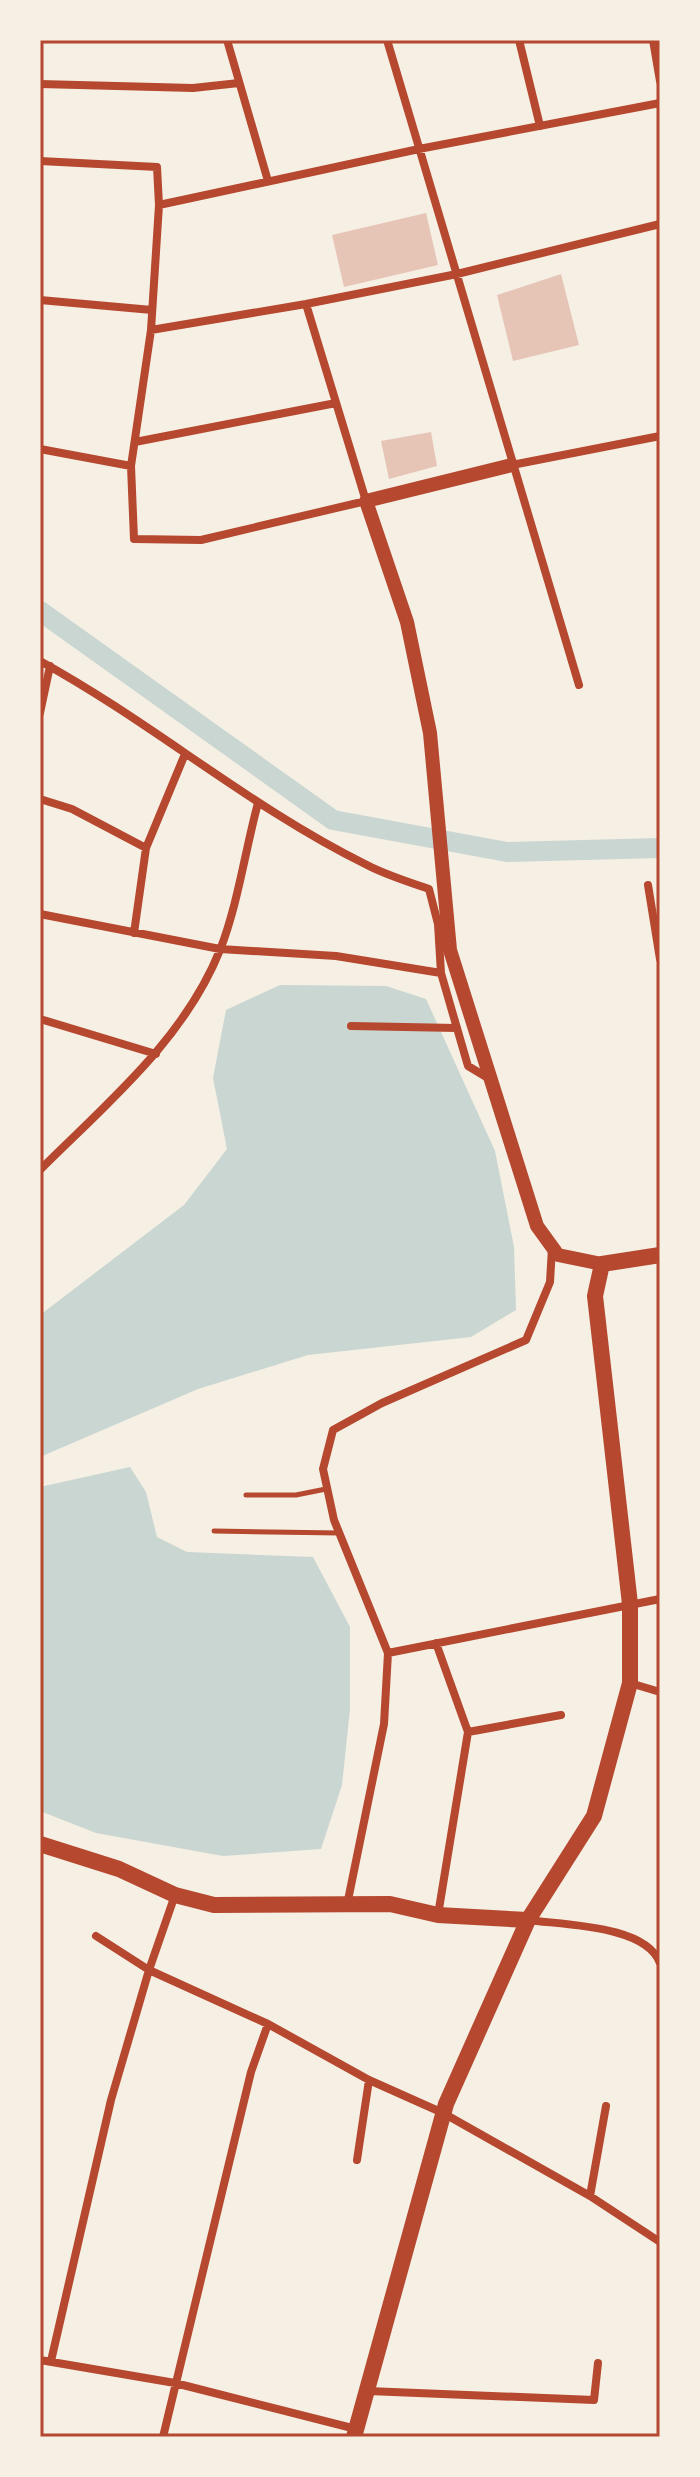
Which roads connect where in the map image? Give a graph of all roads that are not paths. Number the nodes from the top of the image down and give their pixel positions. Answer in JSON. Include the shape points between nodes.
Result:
{"nodes":[{"id":1,"x":227,"y":40,"type":"edge"},
{"id":2,"x":387,"y":40,"type":"edge"},
{"id":3,"x":519,"y":40,"type":"edge"},
{"id":4,"x":653,"y":40,"type":"edge"},
{"id":5,"x":660,"y":81,"type":"edge"},
{"id":6,"x":239,"y":83,"type":"junction"},
{"id":7,"x":40,"y":84,"type":"edge"},
{"id":8,"x":660,"y":103,"type":"edge"},
{"id":9,"x":540,"y":126,"type":"junction"},
{"id":10,"x":419,"y":149,"type":"junction"},
{"id":11,"x":40,"y":161,"type":"edge"},
{"id":12,"x":268,"y":181,"type":"junction"},
{"id":13,"x":159,"y":205,"type":"junction"},
{"id":14,"x":660,"y":224,"type":"edge"},
{"id":15,"x":457,"y":274,"type":"junction"},
{"id":16,"x":40,"y":300,"type":"edge"},
{"id":17,"x":306,"y":304,"type":"junction"},
{"id":18,"x":152,"y":310,"type":"junction"},
{"id":19,"x":151,"y":330,"type":"junction"},
{"id":20,"x":336,"y":403,"type":"junction"},
{"id":21,"x":660,"y":436,"type":"edge"},
{"id":22,"x":135,"y":442,"type":"junction"},
{"id":23,"x":40,"y":449,"type":"edge"},
{"id":24,"x":512,"y":465,"type":"junction"},
{"id":25,"x":131,"y":466,"type":"junction"},
{"id":26,"x":366,"y":501,"type":"junction"},
{"id":27,"x":40,"y":661,"type":"edge"},
{"id":28,"x":50,"y":666,"type":"junction"},
{"id":29,"x":579,"y":685,"type":"dead end"},
{"id":30,"x":40,"y":713,"type":"edge"},
{"id":31,"x":185,"y":754,"type":"junction"},
{"id":32,"x":40,"y":799,"type":"edge"},
{"id":33,"x":258,"y":803,"type":"junction"},
{"id":34,"x":146,"y":848,"type":"junction"},
{"id":35,"x":648,"y":885,"type":"dead end"},
{"id":36,"x":40,"y":914,"type":"edge"},
{"id":37,"x":134,"y":933,"type":"junction"},
{"id":38,"x":220,"y":949,"type":"junction"},
{"id":39,"x":660,"y":959,"type":"edge"},
{"id":40,"x":441,"y":973,"type":"junction"},
{"id":41,"x":40,"y":1019,"type":"edge"},
{"id":42,"x":351,"y":1026,"type":"dead end"},
{"id":43,"x":457,"y":1028,"type":"junction"},
{"id":44,"x":156,"y":1054,"type":"junction"},
{"id":45,"x":488,"y":1078,"type":"junction"},
{"id":46,"x":40,"y":1170,"type":"edge"},
{"id":47,"x":552,"y":1247,"type":"junction"},
{"id":48,"x":660,"y":1255,"type":"edge"},
{"id":49,"x":602,"y":1264,"type":"junction"},
{"id":50,"x":327,"y":1489,"type":"junction"},
{"id":51,"x":246,"y":1495,"type":"dead end"},
{"id":52,"x":214,"y":1531,"type":"dead end"},
{"id":53,"x":340,"y":1533,"type":"junction"},
{"id":54,"x":660,"y":1599,"type":"edge"},
{"id":55,"x":630,"y":1604,"type":"junction"},
{"id":56,"x":436,"y":1643,"type":"junction"},
{"id":57,"x":388,"y":1653,"type":"junction"},
{"id":58,"x":630,"y":1683,"type":"junction"},
{"id":59,"x":660,"y":1692,"type":"edge"},
{"id":60,"x":561,"y":1715,"type":"dead end"},
{"id":61,"x":468,"y":1732,"type":"junction"},
{"id":62,"x":40,"y":1844,"type":"edge"},
{"id":63,"x":175,"y":1895,"type":"junction"},
{"id":64,"x":347,"y":1906,"type":"junction"},
{"id":65,"x":438,"y":1915,"type":"junction"},
{"id":66,"x":528,"y":1920,"type":"junction"},
{"id":67,"x":96,"y":1936,"type":"dead end"},
{"id":68,"x":660,"y":1963,"type":"edge"},
{"id":69,"x":149,"y":1970,"type":"junction"},
{"id":70,"x":268,"y":2024,"type":"junction"},
{"id":71,"x":369,"y":2080,"type":"junction"},
{"id":72,"x":606,"y":2106,"type":"dead end"},
{"id":73,"x":443,"y":2112,"type":"junction"},
{"id":74,"x":357,"y":2160,"type":"dead end"},
{"id":75,"x":590,"y":2196,"type":"junction"},
{"id":76,"x":660,"y":2242,"type":"edge"},
{"id":77,"x":40,"y":2360,"type":"edge"},
{"id":78,"x":51,"y":2361,"type":"junction"},
{"id":79,"x":598,"y":2363,"type":"dead end"},
{"id":80,"x":175,"y":2383,"type":"junction"},
{"id":81,"x":367,"y":2391,"type":"junction"},
{"id":82,"x":355,"y":2433,"type":"edge"},
{"id":83,"x":163,"y":2437,"type":"edge"}],
"edges":[{"from":1,"to":6,"type":"street"},
{"from":2,"to":10,"type":"street"},
{"from":3,"to":9,"type":"street"},
{"from":4,"to":5,"type":"street"},
{"from":6,"to":7,"type":"street","via":[[193,88]]},
{"from":6,"to":12,"type":"street"},
{"from":8,"to":9,"type":"street"},
{"from":9,"to":10,"type":"street"},
{"from":10,"to":12,"type":"street"},
{"from":10,"to":15,"type":"street"},
{"from":11,"to":13,"type":"street","via":[[157,167]]},
{"from":12,"to":13,"type":"street"},
{"from":13,"to":18,"type":"street"},
{"from":14,"to":15,"type":"street"},
{"from":15,"to":17,"type":"street"},
{"from":15,"to":24,"type":"street"},
{"from":16,"to":18,"type":"street"},
{"from":17,"to":19,"type":"street"},
{"from":17,"to":20,"type":"street"},
{"from":18,"to":19,"type":"street"},
{"from":19,"to":22,"type":"street"},
{"from":20,"to":22,"type":"street"},
{"from":20,"to":26,"type":"street"},
{"from":21,"to":24,"type":"street"},
{"from":22,"to":25,"type":"street"},
{"from":23,"to":25,"type":"street"},
{"from":24,"to":26,"type":"street"},
{"from":24,"to":29,"type":"street"},
{"from":25,"to":26,"type":"street","via":[[134,539],[201,540]]},
{"from":26,"to":45,"type":"street","via":[[407,622],[434,756],[450,950]]},
{"from":27,"to":28,"type":"street"},
{"from":28,"to":30,"type":"street"},
{"from":28,"to":31,"type":"street","via":[[106,697]]},
{"from":31,"to":33,"type":"street"},
{"from":31,"to":34,"type":"street"},
{"from":32,"to":34,"type":"street","via":[[72,809]]},
{"from":33,"to":38,"type":"street"},
{"from":33,"to":40,"type":"street","via":[[368,866],[429,889]]},
{"from":34,"to":37,"type":"street"},
{"from":35,"to":39,"type":"street"},
{"from":36,"to":37,"type":"street"},
{"from":37,"to":38,"type":"street"},
{"from":38,"to":40,"type":"street","via":[[336,956]]},
{"from":38,"to":44,"type":"street","via":[[199,992]]},
{"from":40,"to":43,"type":"street"},
{"from":41,"to":44,"type":"street"},
{"from":42,"to":43,"type":"street"},
{"from":43,"to":45,"type":"street","via":[[468,1066]]},
{"from":44,"to":46,"type":"street"},
{"from":45,"to":47,"type":"street","via":[[537,1226]]},
{"from":47,"to":49,"type":"street","via":[[577,1262]]},
{"from":47,"to":50,"type":"street","via":[[550,1282],[526,1340],[333,1430],[323,1469]]},
{"from":48,"to":49,"type":"main road"},
{"from":49,"to":55,"type":"main road","via":[[595,1296]]},
{"from":50,"to":51,"type":"lane"},
{"from":50,"to":53,"type":"street"},
{"from":52,"to":53,"type":"lane"},
{"from":53,"to":57,"type":"street"},
{"from":54,"to":55,"type":"street"},
{"from":55,"to":56,"type":"street"},
{"from":55,"to":58,"type":"main road"},
{"from":56,"to":57,"type":"street"},
{"from":56,"to":61,"type":"street"},
{"from":57,"to":64,"type":"street","via":[[384,1724]]},
{"from":58,"to":59,"type":"street"},
{"from":58,"to":66,"type":"main road","via":[[594,1816]]},
{"from":60,"to":61,"type":"street"},
{"from":61,"to":65,"type":"street"},
{"from":62,"to":63,"type":"main road","via":[[119,1869]]},
{"from":63,"to":64,"type":"main road","via":[[214,1905]]},
{"from":63,"to":69,"type":"street"},
{"from":64,"to":65,"type":"main road","via":[[390,1904]]},
{"from":65,"to":66,"type":"main road"},
{"from":66,"to":68,"type":"street","via":[[635,1937],[656,1951]]},
{"from":66,"to":73,"type":"main road"},
{"from":67,"to":69,"type":"street"},
{"from":69,"to":70,"type":"street"},
{"from":69,"to":78,"type":"street","via":[[111,2100]]},
{"from":70,"to":71,"type":"street"},
{"from":70,"to":80,"type":"street","via":[[251,2072]]},
{"from":71,"to":73,"type":"street"},
{"from":71,"to":74,"type":"street"},
{"from":72,"to":75,"type":"street"},
{"from":73,"to":75,"type":"street"},
{"from":73,"to":81,"type":"main road"},
{"from":75,"to":76,"type":"street"},
{"from":77,"to":78,"type":"street"},
{"from":78,"to":80,"type":"street"},
{"from":79,"to":81,"type":"street","via":[[594,2400]]},
{"from":80,"to":82,"type":"street"},
{"from":80,"to":83,"type":"street"},
{"from":81,"to":82,"type":"main road"}]}
